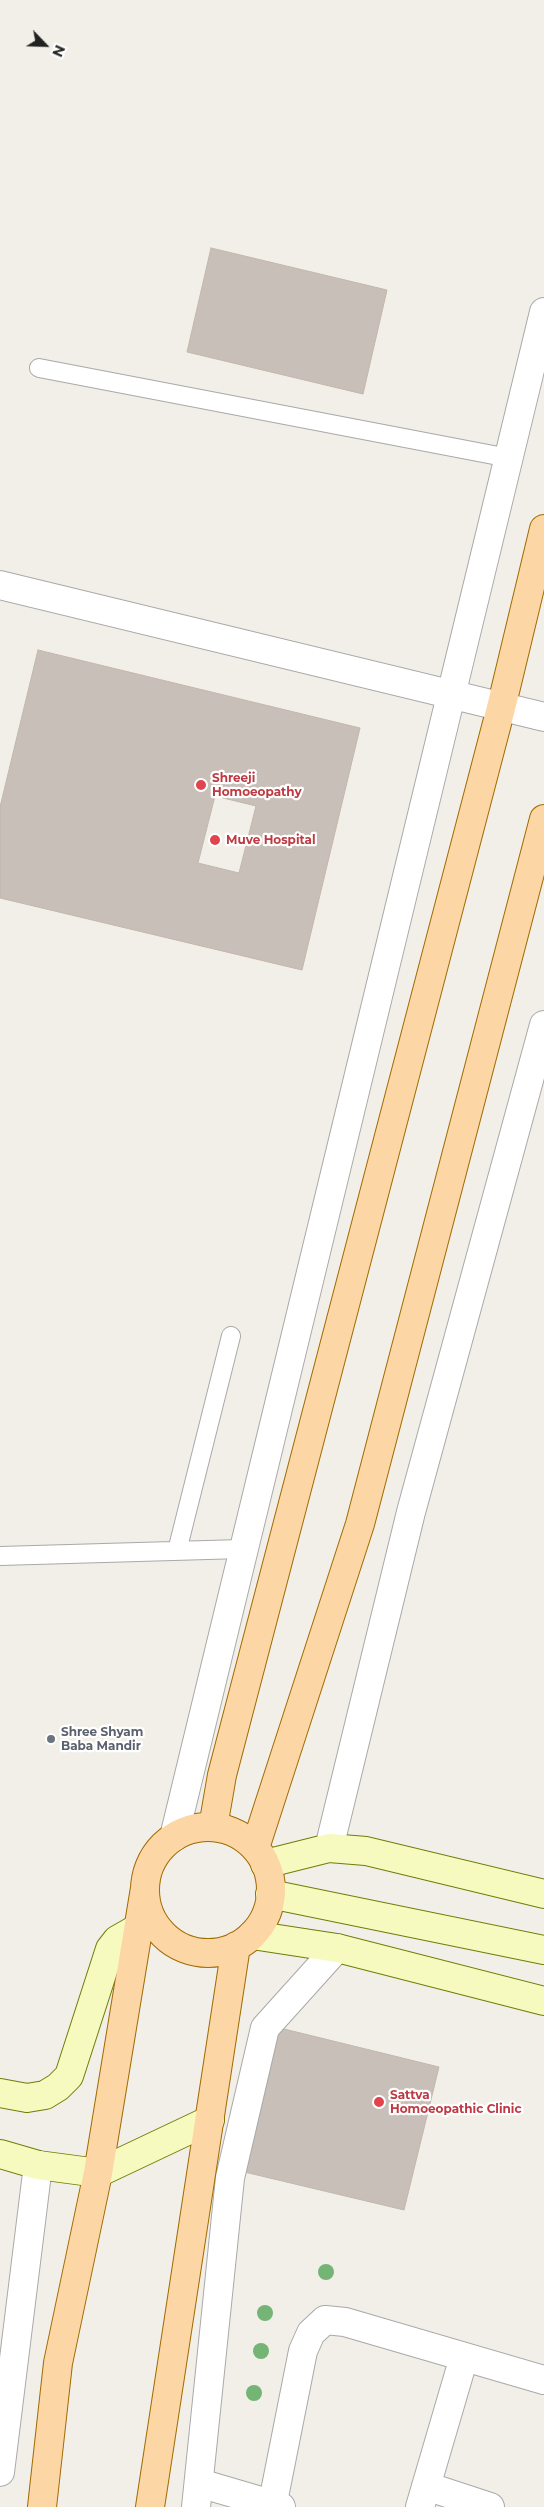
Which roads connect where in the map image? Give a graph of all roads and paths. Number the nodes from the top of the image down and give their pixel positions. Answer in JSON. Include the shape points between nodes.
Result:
{"nodes":[{"id":1,"x":544,"y":312,"type":"edge"},
{"id":2,"x":39,"y":368,"type":"dead end"},
{"id":3,"x":509,"y":458,"type":"junction"},
{"id":4,"x":544,"y":529,"type":"edge"},
{"id":5,"x":1,"y":591,"type":"edge"},
{"id":6,"x":451,"y":696,"type":"junction"},
{"id":7,"x":501,"y":708,"type":"junction"},
{"id":8,"x":544,"y":717,"type":"edge"},
{"id":9,"x":544,"y":819,"type":"edge"},
{"id":10,"x":544,"y":1025,"type":"edge"},
{"id":11,"x":536,"y":1083,"type":"edge"},
{"id":12,"x":231,"y":1336,"type":"dead end"},
{"id":13,"x":242,"y":1549,"type":"junction"},
{"id":14,"x":177,"y":1551,"type":"junction"},
{"id":15,"x":0,"y":1556,"type":"edge"},
{"id":16,"x":213,"y":1827,"type":"junction"},
{"id":17,"x":174,"y":1837,"type":"junction"},
{"id":18,"x":329,"y":1848,"type":"junction"},
{"id":19,"x":260,"y":1856,"type":"junction"},
{"id":20,"x":145,"y":1888,"type":"junction"},
{"id":21,"x":270,"y":1894,"type":"junction"},
{"id":22,"x":544,"y":1894,"type":"edge"},
{"id":23,"x":138,"y":1928,"type":"junction"},
{"id":24,"x":244,"y":1940,"type":"junction"},
{"id":25,"x":337,"y":1948,"type":"junction"},
{"id":26,"x":544,"y":1950,"type":"edge"},
{"id":27,"x":544,"y":2001,"type":"edge"},
{"id":28,"x":0,"y":2093,"type":"edge"},
{"id":29,"x":210,"y":2120,"type":"junction"},
{"id":30,"x":0,"y":2154,"type":"edge"},
{"id":31,"x":38,"y":2165,"type":"junction"},
{"id":32,"x":98,"y":2173,"type":"junction"},
{"id":33,"x":464,"y":2357,"type":"junction"},
{"id":34,"x":544,"y":2380,"type":"edge"},
{"id":35,"x":0,"y":2472,"type":"edge"},
{"id":36,"x":197,"y":2495,"type":"edge"},
{"id":37,"x":423,"y":2496,"type":"edge"},
{"id":38,"x":275,"y":2506,"type":"edge"},
{"id":39,"x":42,"y":2507,"type":"edge"},
{"id":40,"x":150,"y":2507,"type":"edge"},
{"id":41,"x":490,"y":2507,"type":"edge"}],
"edges":[{"from":1,"to":3,"type":"street"},
{"from":2,"to":3,"type":"lane"},
{"from":3,"to":6,"type":"street"},
{"from":4,"to":7,"type":"main road"},
{"from":5,"to":6,"type":"street"},
{"from":6,"to":7,"type":"street"},
{"from":6,"to":13,"type":"street"},
{"from":7,"to":8,"type":"street"},
{"from":7,"to":16,"type":"main road","via":[[222,1775]]},
{"from":9,"to":19,"type":"main road","via":[[360,1524]]},
{"from":10,"to":11,"type":"street"},
{"from":11,"to":18,"type":"street","via":[[411,1512]]},
{"from":12,"to":14,"type":"lane"},
{"from":13,"to":14,"type":"lane"},
{"from":13,"to":17,"type":"street"},
{"from":14,"to":15,"type":"lane"},
{"from":16,"to":17,"type":"main road","via":[[192,1829]]},
{"from":16,"to":19,"type":"main road","via":[[243,1837]]},
{"from":17,"to":20,"type":"main road","via":[[158,1850],[149,1868]]},
{"from":18,"to":19,"type":"main road"},
{"from":18,"to":22,"type":"main road","via":[[366,1851]]},
{"from":19,"to":21,"type":"main road","via":[[270,1878]]},
{"from":20,"to":23,"type":"main road"},
{"from":20,"to":24,"type":"main road","via":[[146,1905],[152,1920],[174,1944],[188,1951],[205,1953],[221,1952]]},
{"from":21,"to":24,"type":"main road","via":[[268,1909]]},
{"from":21,"to":26,"type":"main road"},
{"from":23,"to":28,"type":"main road","via":[[117,1940],[110,1949],[69,2076],[45,2095],[27,2098]]},
{"from":23,"to":32,"type":"main road"},
{"from":24,"to":25,"type":"main road"},
{"from":24,"to":29,"type":"main road"},
{"from":25,"to":27,"type":"main road"},
{"from":25,"to":36,"type":"street","via":[[265,2028],[230,2178]]},
{"from":29,"to":32,"type":"main road"},
{"from":29,"to":40,"type":"main road"},
{"from":30,"to":31,"type":"main road"},
{"from":31,"to":32,"type":"main road"},
{"from":31,"to":35,"type":"street"},
{"from":32,"to":39,"type":"main road","via":[[58,2362]]},
{"from":33,"to":34,"type":"street"},
{"from":33,"to":37,"type":"street"},
{"from":33,"to":38,"type":"street","via":[[345,2322],[326,2320],[311,2333],[303,2351]]},
{"from":36,"to":38,"type":"street"},
{"from":37,"to":41,"type":"street"}]}
